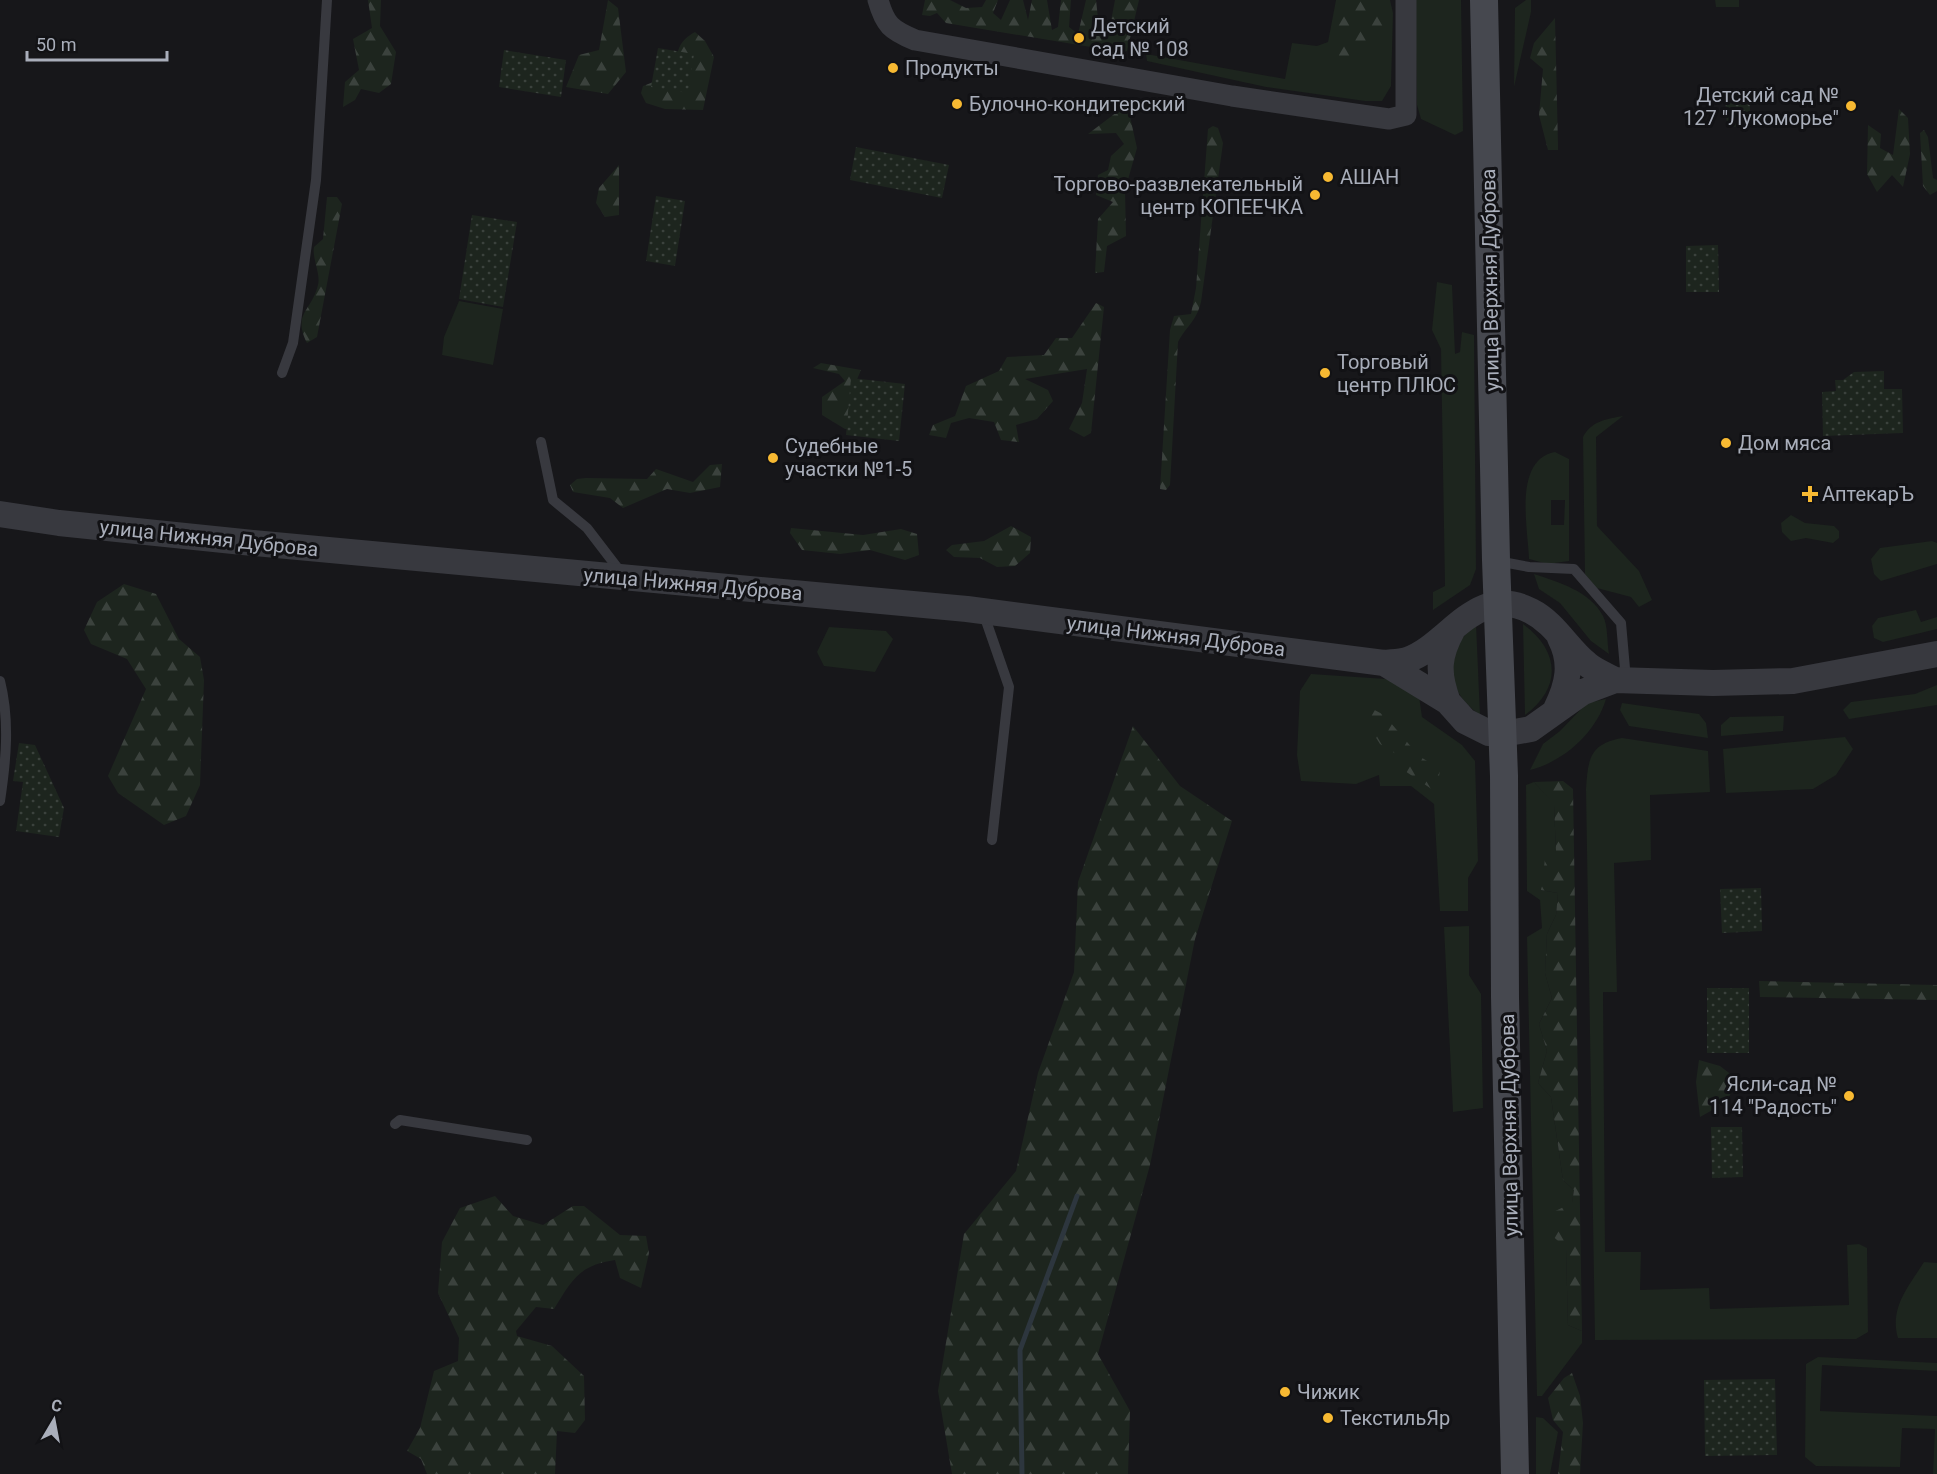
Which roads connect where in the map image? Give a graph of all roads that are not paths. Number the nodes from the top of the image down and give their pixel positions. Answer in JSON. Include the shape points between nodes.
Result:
{"nodes":[{"id":1,"x":327,"y":0,"type":"edge"},
{"id":2,"x":878,"y":0,"type":"edge"},
{"id":3,"x":1406,"y":0,"type":"edge"},
{"id":4,"x":1484,"y":0,"type":"edge"},
{"id":5,"x":282,"y":373,"type":"dead end"},
{"id":6,"x":541,"y":442,"type":"dead end"},
{"id":7,"x":0,"y":514,"type":"edge"},
{"id":8,"x":1496,"y":561,"type":"junction"},
{"id":9,"x":624,"y":578,"type":"junction"},
{"id":10,"x":1498,"y":604,"type":"junction"},
{"id":11,"x":982,"y":611,"type":"junction"},
{"id":12,"x":1461,"y":622,"type":"junction"},
{"id":13,"x":1552,"y":626,"type":"junction"},
{"id":14,"x":1937,"y":654,"type":"edge"},
{"id":15,"x":1384,"y":663,"type":"junction"},
{"id":16,"x":1621,"y":680,"type":"junction"},
{"id":17,"x":0,"y":681,"type":"edge"},
{"id":18,"x":1448,"y":702,"type":"junction"},
{"id":19,"x":1549,"y":715,"type":"junction"},
{"id":20,"x":1465,"y":721,"type":"junction"},
{"id":21,"x":1503,"y":734,"type":"junction"},
{"id":22,"x":1504,"y":776,"type":"junction"},
{"id":23,"x":0,"y":801,"type":"edge"},
{"id":24,"x":992,"y":840,"type":"dead end"},
{"id":25,"x":395,"y":1124,"type":"dead end"},
{"id":26,"x":527,"y":1140,"type":"dead end"},
{"id":27,"x":1515,"y":1474,"type":"edge"}],
"edges":[{"from":1,"to":5,"type":"lane","via":[[316,180],[293,343]]},
{"from":2,"to":3,"type":"street","via":[[884,21],[915,40],[1232,96],[1389,118],[1406,115]]},
{"from":4,"to":8,"type":"main road","name":"улица Верхняя Дуброва"},
{"from":6,"to":9,"type":"lane","via":[[553,500],[587,528]]},
{"from":7,"to":9,"type":"street","name":"улица Нижняя Дуброва","via":[[107,528]]},
{"from":8,"to":10,"type":"main road","name":"улица Верхняя Дуброва"},
{"from":8,"to":12,"type":"street","name":"улица Верхняя Дуброва","via":[[1489,588]]},
{"from":8,"to":13,"type":"street"},
{"from":8,"to":16,"type":"lane","via":[[1574,569],[1621,623]]},
{"from":9,"to":11,"type":"street","name":"улица Нижняя Дуброва"},
{"from":10,"to":12,"type":"street","name":"улица Нижняя Дуброва"},
{"from":10,"to":13,"type":"street","via":[[1518,606]]},
{"from":10,"to":21,"type":"main road","name":"улица Верхняя Дуброва"},
{"from":11,"to":15,"type":"street","name":"улица Нижняя Дуброва"},
{"from":11,"to":24,"type":"lane","via":[[1009,687]]},
{"from":12,"to":15,"type":"street","name":"улица Нижняя Дуброва","via":[[1408,660]]},
{"from":12,"to":18,"type":"street","name":"улица Верхняя Дуброва","via":[[1442,648],[1439,669]]},
{"from":13,"to":16,"type":"street","via":[[1587,664]]},
{"from":13,"to":19,"type":"street","via":[[1569,662],[1566,688]]},
{"from":14,"to":16,"type":"street","via":[[1793,681]]},
{"from":15,"to":18,"type":"street","name":"улица Нижняя Дуброва"},
{"from":16,"to":19,"type":"street","via":[[1582,692]]},
{"from":17,"to":23,"type":"lane","via":[[7,722]]},
{"from":18,"to":20,"type":"street","name":"улица Нижняя Дуброва"},
{"from":19,"to":21,"type":"street","via":[[1519,732]]},
{"from":19,"to":22,"type":"street","via":[[1524,741]]},
{"from":20,"to":21,"type":"street","name":"улица Нижняя Дуброва"},
{"from":20,"to":22,"type":"street","via":[[1485,744]]},
{"from":21,"to":22,"type":"main road","name":"улица Верхняя Дуброва"},
{"from":22,"to":27,"type":"main road","name":"улица Верхняя Дуброва"},
{"from":25,"to":26,"type":"lane","via":[[400,1120]]}]}
